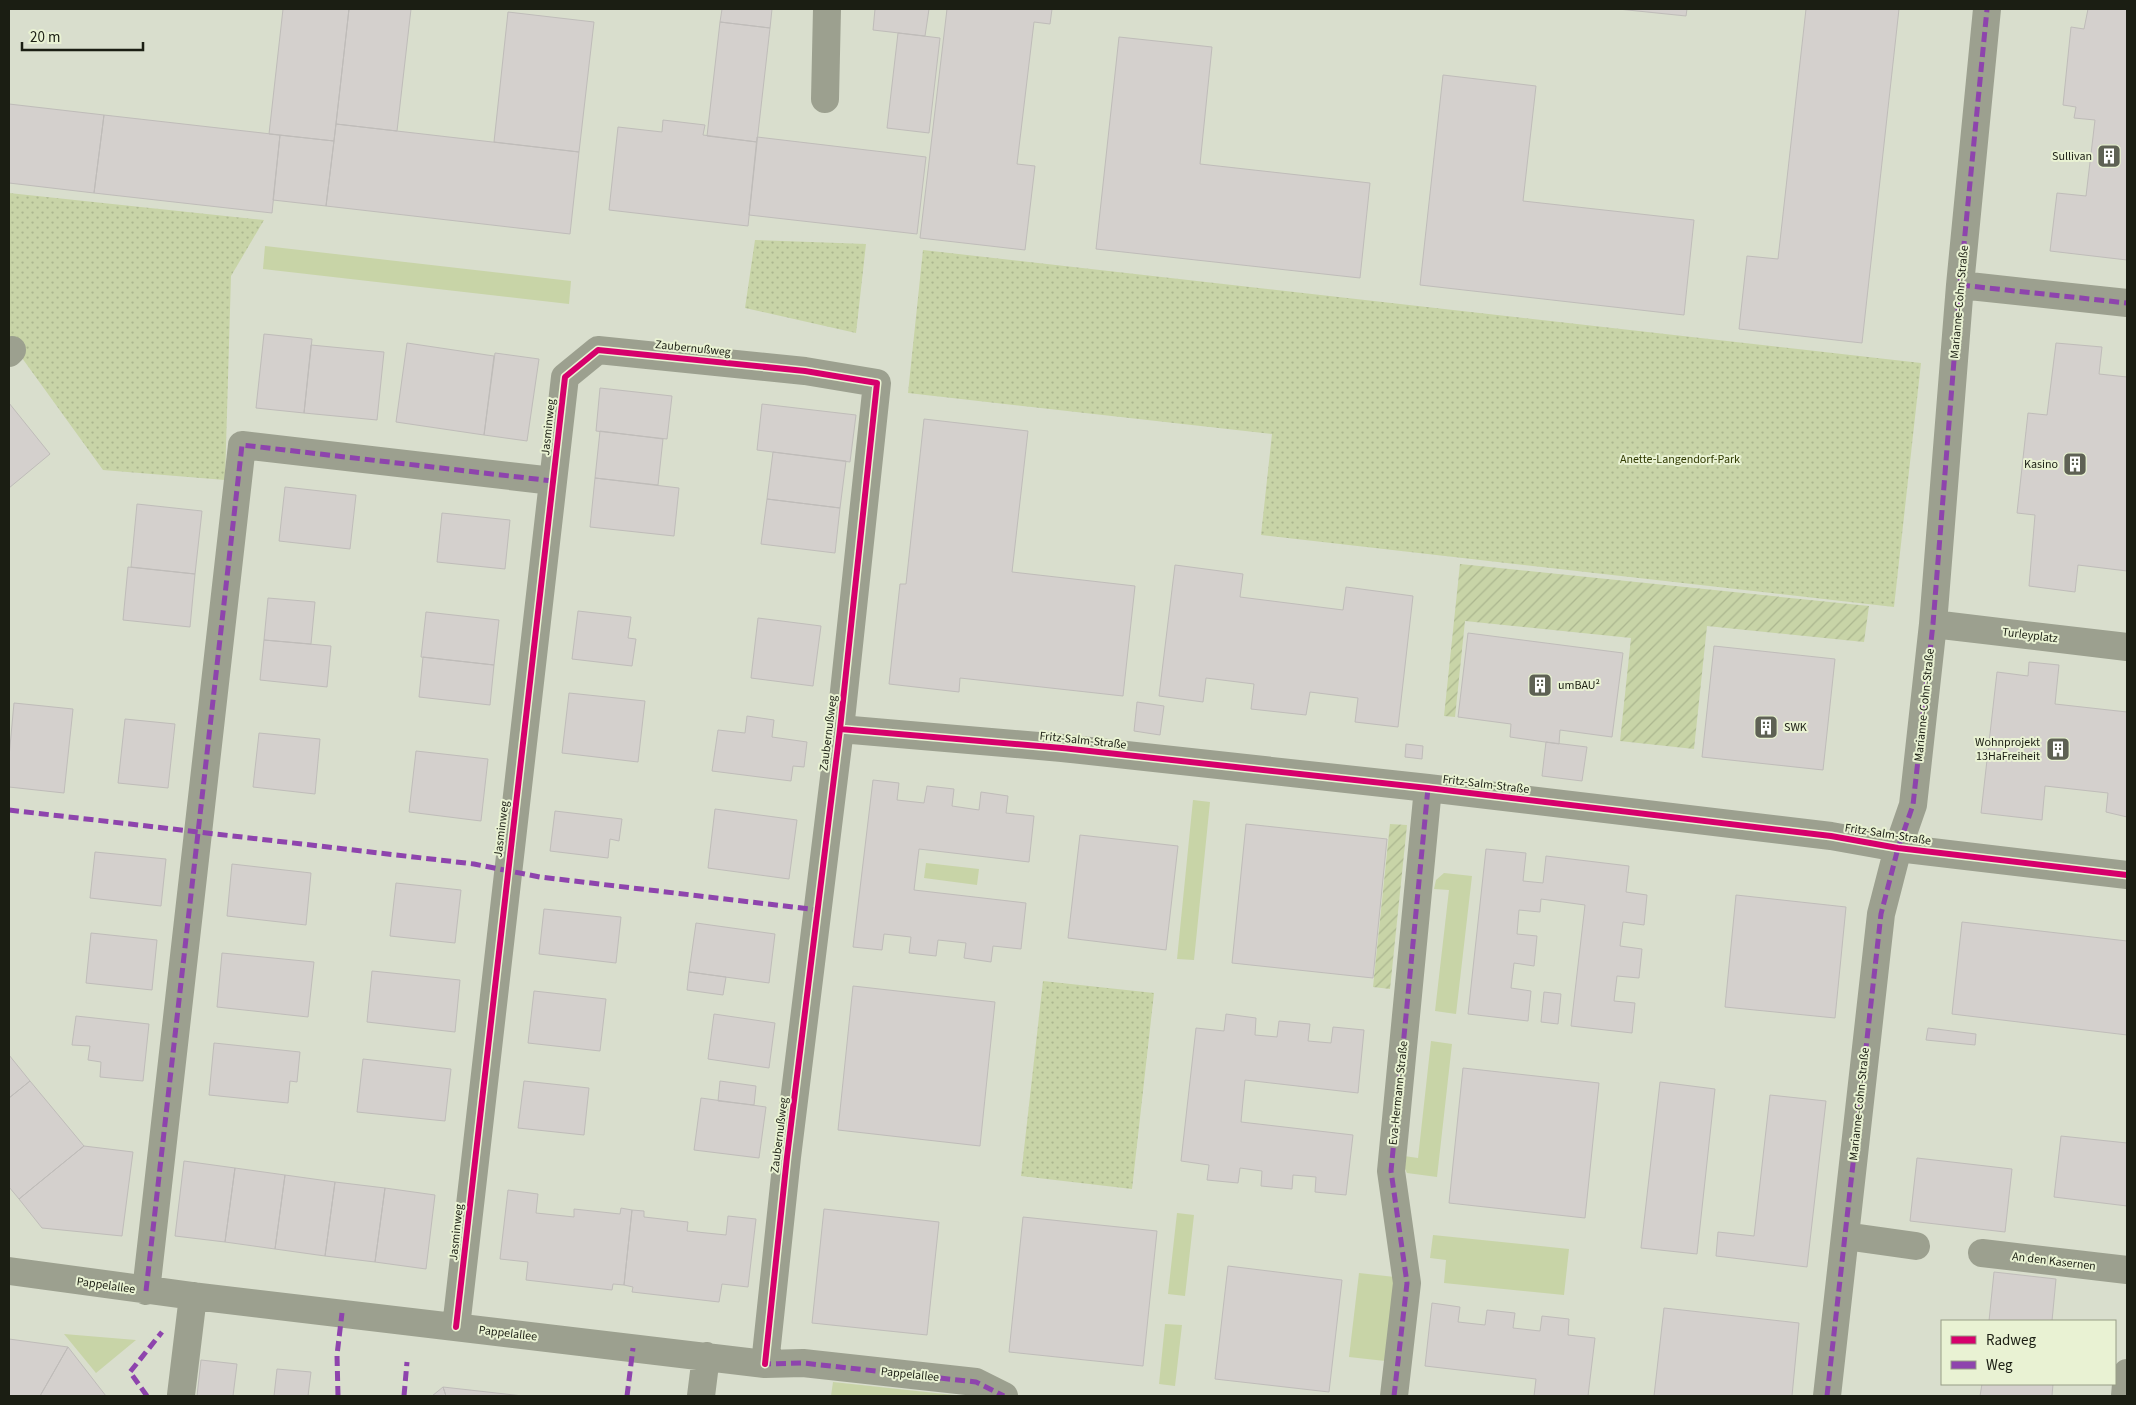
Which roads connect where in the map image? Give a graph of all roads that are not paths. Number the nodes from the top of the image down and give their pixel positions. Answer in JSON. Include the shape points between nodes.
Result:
{"nodes":[{"id":1,"x":827,"y":9,"type":"edge"},
{"id":2,"x":1987,"y":9,"type":"edge"},
{"id":3,"x":825,"y":99,"type":"dead end"},
{"id":4,"x":1960,"y":285,"type":"junction"},
{"id":5,"x":2127,"y":304,"type":"edge"},
{"id":6,"x":598,"y":350,"type":"joint"},
{"id":7,"x":553,"y":481,"type":"junction"},
{"id":8,"x":1933,"y":624,"type":"junction"},
{"id":9,"x":2127,"y":647,"type":"edge"},
{"id":10,"x":840,"y":729,"type":"junction"},
{"id":11,"x":1428,"y":788,"type":"junction"},
{"id":12,"x":1898,"y":848,"type":"junction"},
{"id":13,"x":2127,"y":875,"type":"edge"},
{"id":14,"x":1845,"y":1236,"type":"junction"},
{"id":15,"x":1916,"y":1246,"type":"dead end"},
{"id":16,"x":1982,"y":1253,"type":"dead end"},
{"id":17,"x":2127,"y":1270,"type":"edge"},
{"id":18,"x":9,"y":1272,"type":"edge"},
{"id":19,"x":146,"y":1290,"type":"junction"},
{"id":20,"x":193,"y":1296,"type":"junction"},
{"id":21,"x":456,"y":1327,"type":"junction"},
{"id":22,"x":706,"y":1356,"type":"junction"},
{"id":23,"x":765,"y":1364,"type":"junction"},
{"id":24,"x":2127,"y":1373,"type":"edge"},
{"id":25,"x":182,"y":1395,"type":"dead end"},
{"id":26,"x":701,"y":1396,"type":"edge"},
{"id":27,"x":1004,"y":1396,"type":"edge"},
{"id":28,"x":1394,"y":1396,"type":"edge"},
{"id":29,"x":1827,"y":1396,"type":"edge"},
{"id":30,"x":2125,"y":1396,"type":"edge"}],
"edges":[{"from":1,"to":3,"type":"street"},
{"from":2,"to":4,"type":"street","name":"Marianne-Cohn-Straße"},
{"from":4,"to":5,"type":"street"},
{"from":4,"to":8,"type":"street","name":"Marianne-Cohn-Straße"},
{"from":6,"to":7,"type":"street","name":"Jasminweg","via":[[565,377]]},
{"from":6,"to":10,"type":"street","name":"Zaubernußweg","via":[[805,371],[877,383]]},
{"from":7,"to":19,"type":"street","via":[[242,445]]},
{"from":7,"to":21,"type":"street","name":"Jasminweg"},
{"from":8,"to":9,"type":"street","name":"Turleyplatz"},
{"from":8,"to":12,"type":"street","name":"Marianne-Cohn-Straße","via":[[1914,805]]},
{"from":10,"to":11,"type":"street","name":"Fritz-Salm-Straße","via":[[1062,748]]},
{"from":10,"to":23,"type":"street","name":"Zaubernußweg"},
{"from":11,"to":12,"type":"street","name":"Fritz-Salm-Straße","via":[[1831,836]]},
{"from":11,"to":28,"type":"street","name":"Eva-Hermann-Straße","via":[[1390,1171],[1407,1283]]},
{"from":12,"to":13,"type":"street","name":"Fritz-Salm-Straße"},
{"from":12,"to":14,"type":"street","name":"Marianne-Cohn-Straße","via":[[1881,914]]},
{"from":14,"to":15,"type":"street"},
{"from":14,"to":29,"type":"street","name":"Marianne-Cohn-Straße"},
{"from":16,"to":17,"type":"street","name":"An den Kasernen"},
{"from":18,"to":19,"type":"street","name":"Pappelallee"},
{"from":19,"to":20,"type":"street","name":"Pappelallee"},
{"from":20,"to":21,"type":"street","name":"Pappelallee"},
{"from":20,"to":25,"type":"street"},
{"from":21,"to":22,"type":"street","name":"Pappelallee"},
{"from":22,"to":23,"type":"street","name":"Pappelallee"},
{"from":22,"to":26,"type":"street"},
{"from":23,"to":27,"type":"street","name":"Pappelallee","via":[[803,1363],[976,1382]]},
{"from":24,"to":30,"type":"street"}]}
